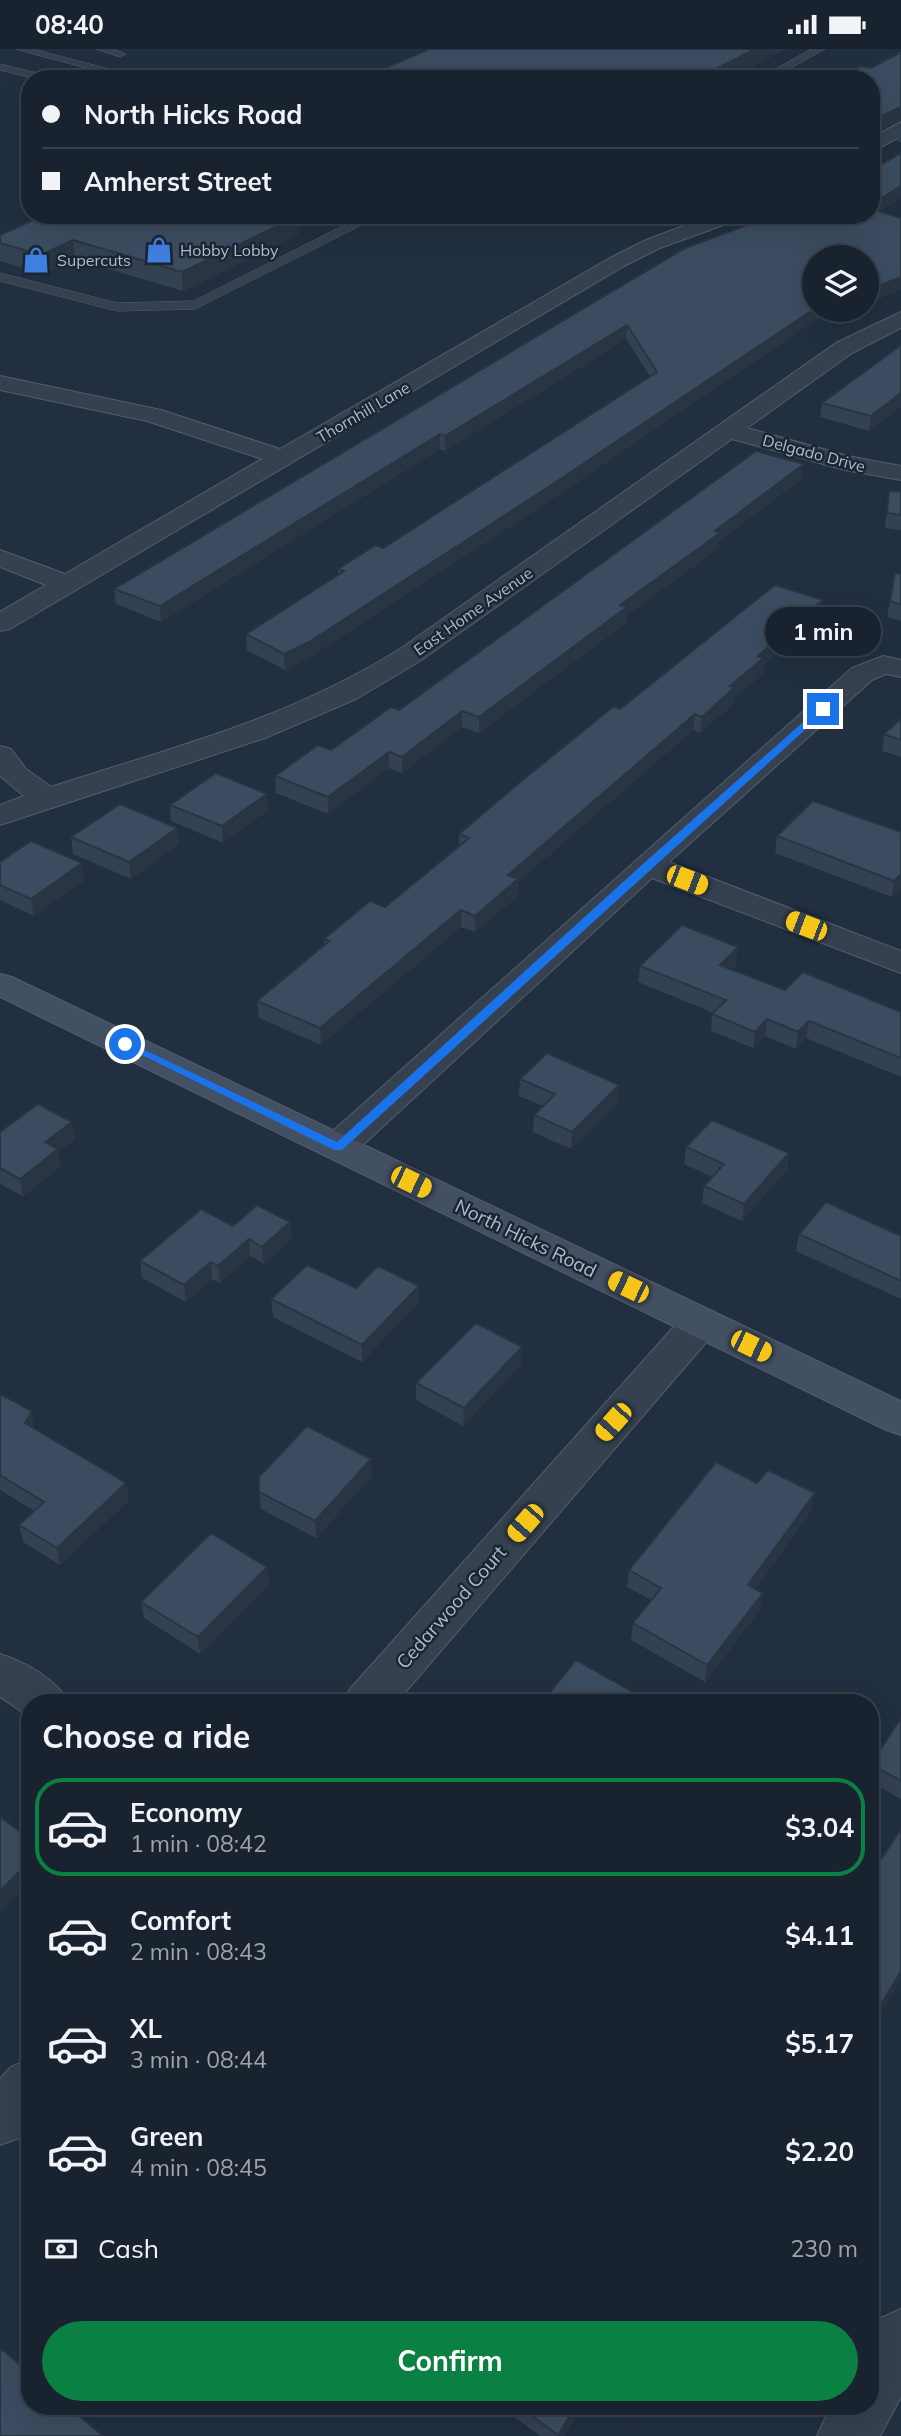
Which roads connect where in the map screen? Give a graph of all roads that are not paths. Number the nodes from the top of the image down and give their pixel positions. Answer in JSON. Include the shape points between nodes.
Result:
{"nodes":[{"id":1,"x":21,"y":49,"type":"edge"},
{"id":2,"x":102,"y":49,"type":"edge"},
{"id":3,"x":820,"y":49,"type":"edge"},
{"id":4,"x":121,"y":54,"type":"dead end"},
{"id":5,"x":0,"y":67,"type":"edge"},
{"id":6,"x":105,"y":70,"type":"edge"},
{"id":7,"x":780,"y":70,"type":"edge"},
{"id":8,"x":21,"y":72,"type":"edge"},
{"id":9,"x":901,"y":128,"type":"edge"},
{"id":10,"x":880,"y":141,"type":"edge"},
{"id":11,"x":356,"y":224,"type":"edge"},
{"id":12,"x":708,"y":224,"type":"edge"},
{"id":13,"x":0,"y":277,"type":"edge"},
{"id":14,"x":901,"y":319,"type":"edge"},
{"id":15,"x":0,"y":383,"type":"edge"},
{"id":16,"x":728,"y":430,"type":"junction"},
{"id":17,"x":283,"y":458,"type":"junction"},
{"id":18,"x":901,"y":473,"type":"edge"},
{"id":19,"x":0,"y":558,"type":"edge"},
{"id":20,"x":65,"y":583,"type":"junction"},
{"id":21,"x":0,"y":623,"type":"edge"},
{"id":22,"x":892,"y":666,"type":"edge"},
{"id":23,"x":0,"y":755,"type":"edge"},
{"id":24,"x":46,"y":798,"type":"junction"},
{"id":25,"x":0,"y":816,"type":"edge"},
{"id":26,"x":647,"y":865,"type":"junction"},
{"id":27,"x":901,"y":963,"type":"edge"},
{"id":28,"x":0,"y":984,"type":"edge"},
{"id":29,"x":338,"y":1147,"type":"junction"},
{"id":30,"x":701,"y":1322,"type":"junction"},
{"id":31,"x":901,"y":1419,"type":"edge"},
{"id":32,"x":0,"y":1673,"type":"edge"},
{"id":33,"x":32,"y":1694,"type":"edge"},
{"id":34,"x":375,"y":1694,"type":"edge"},
{"id":35,"x":21,"y":2095,"type":"edge"},
{"id":36,"x":0,"y":2119,"type":"edge"},
{"id":37,"x":901,"y":2338,"type":"edge"},
{"id":38,"x":879,"y":2378,"type":"edge"},
{"id":39,"x":858,"y":2415,"type":"edge"},
{"id":40,"x":847,"y":2436,"type":"edge"}],
"edges":[{"from":1,"to":6,"type":"lane"},
{"from":2,"to":4,"type":"lane"},
{"from":3,"to":7,"type":"lane"},
{"from":5,"to":8,"type":"lane"},
{"from":9,"to":10,"type":"street"},
{"from":11,"to":13,"type":"lane","via":[[195,305],[117,307]]},
{"from":12,"to":17,"type":"street","name":"Thornhill Lane","via":[[627,257]]},
{"from":14,"to":16,"type":"street","name":"East Home Avenue","via":[[844,348]]},
{"from":15,"to":17,"type":"street","via":[[153,415]]},
{"from":16,"to":18,"type":"street","name":"Delgado Drive","via":[[845,463]]},
{"from":16,"to":24,"type":"street","name":"East Home Avenue","via":[[410,655],[337,698],[233,738]]},
{"from":17,"to":20,"type":"street","name":"Thornhill Lane"},
{"from":19,"to":20,"type":"street"},
{"from":20,"to":21,"type":"street","name":"Thornhill Lane"},
{"from":22,"to":26,"type":"street","via":[[862,674]]},
{"from":23,"to":24,"type":"street","via":[[15,775]]},
{"from":24,"to":25,"type":"street","name":"East Home Avenue"},
{"from":26,"to":27,"type":"street"},
{"from":26,"to":29,"type":"street"},
{"from":28,"to":29,"type":"main road","name":"North Hicks Road"},
{"from":29,"to":30,"type":"main road","name":"North Hicks Road"},
{"from":30,"to":31,"type":"main road","name":"North Hicks Road"},
{"from":30,"to":34,"type":"street","name":"Cedarwood Court"},
{"from":32,"to":33,"type":"street"},
{"from":35,"to":36,"type":"street"},
{"from":37,"to":38,"type":"street"},
{"from":39,"to":40,"type":"street"}]}
